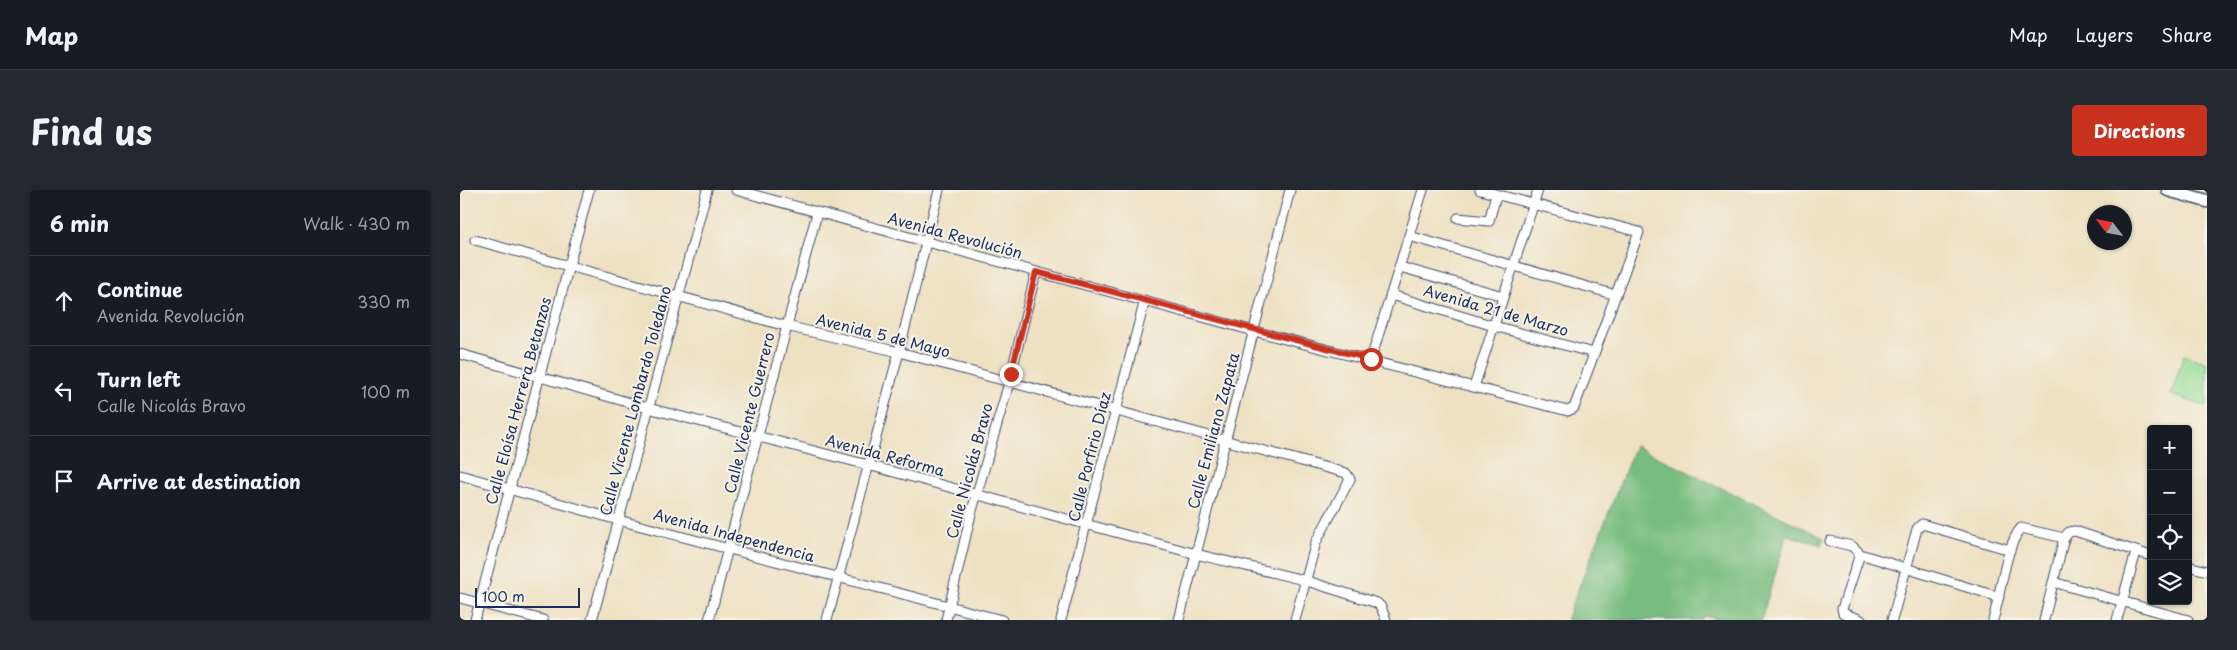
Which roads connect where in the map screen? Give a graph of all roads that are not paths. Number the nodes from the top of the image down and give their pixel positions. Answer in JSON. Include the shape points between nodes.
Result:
{"nodes":[{"id":1,"x":589,"y":190,"type":"edge"},
{"id":2,"x":707,"y":190,"type":"edge"},
{"id":3,"x":736,"y":190,"type":"edge"},
{"id":4,"x":939,"y":190,"type":"edge"},
{"id":5,"x":1290,"y":190,"type":"edge"},
{"id":6,"x":1423,"y":190,"type":"edge"},
{"id":7,"x":1480,"y":190,"type":"edge"},
{"id":8,"x":1538,"y":190,"type":"edge"},
{"id":9,"x":2168,"y":190,"type":"edge"},
{"id":10,"x":1496,"y":195,"type":"junction"},
{"id":11,"x":2207,"y":201,"type":"edge"},
{"id":12,"x":1533,"y":203,"type":"junction"},
{"id":13,"x":817,"y":213,"type":"junction"},
{"id":14,"x":1458,"y":218,"type":"dead end"},
{"id":15,"x":1409,"y":236,"type":"junction"},
{"id":16,"x":475,"y":240,"type":"dead end"},
{"id":17,"x":926,"y":243,"type":"junction"},
{"id":18,"x":570,"y":265,"type":"junction"},
{"id":19,"x":1513,"y":265,"type":"junction"},
{"id":20,"x":1400,"y":267,"type":"junction"},
{"id":21,"x":1036,"y":272,"type":"junction"},
{"id":22,"x":1391,"y":295,"type":"junction"},
{"id":23,"x":1616,"y":295,"type":"junction"},
{"id":24,"x":1503,"y":296,"type":"junction"},
{"id":25,"x":678,"y":297,"type":"junction"},
{"id":26,"x":1145,"y":300,"type":"junction"},
{"id":27,"x":786,"y":326,"type":"junction"},
{"id":28,"x":1494,"y":326,"type":"junction"},
{"id":29,"x":1254,"y":331,"type":"junction"},
{"id":30,"x":899,"y":352,"type":"junction"},
{"id":31,"x":1594,"y":353,"type":"junction"},
{"id":32,"x":460,"y":354,"type":"edge"},
{"id":33,"x":1371,"y":359,"type":"junction"},
{"id":34,"x":540,"y":376,"type":"junction"},
{"id":35,"x":1009,"y":383,"type":"junction"},
{"id":36,"x":1474,"y":386,"type":"junction"},
{"id":37,"x":648,"y":408,"type":"junction"},
{"id":38,"x":1116,"y":410,"type":"junction"},
{"id":39,"x":757,"y":437,"type":"junction"},
{"id":40,"x":1224,"y":441,"type":"junction"},
{"id":41,"x":868,"y":465,"type":"junction"},
{"id":42,"x":460,"y":475,"type":"edge"},
{"id":43,"x":510,"y":490,"type":"junction"},
{"id":44,"x":976,"y":494,"type":"junction"},
{"id":45,"x":618,"y":520,"type":"junction"},
{"id":46,"x":1088,"y":524,"type":"junction"},
{"id":47,"x":2064,"y":538,"type":"junction"},
{"id":48,"x":1830,"y":541,"type":"dead end"},
{"id":49,"x":729,"y":549,"type":"junction"},
{"id":50,"x":2010,"y":550,"type":"junction"},
{"id":51,"x":2136,"y":552,"type":"junction"},
{"id":52,"x":1196,"y":554,"type":"junction"},
{"id":53,"x":1860,"y":554,"type":"junction"},
{"id":54,"x":2147,"y":555,"type":"edge"},
{"id":55,"x":1906,"y":567,"type":"junction"},
{"id":56,"x":2192,"y":567,"type":"edge"},
{"id":57,"x":2207,"y":571,"type":"edge"},
{"id":58,"x":839,"y":578,"type":"junction"},
{"id":59,"x":1304,"y":580,"type":"junction"},
{"id":60,"x":2053,"y":582,"type":"junction"},
{"id":61,"x":1999,"y":597,"type":"junction"},
{"id":62,"x":460,"y":598,"type":"edge"},
{"id":63,"x":2122,"y":601,"type":"junction"},
{"id":64,"x":480,"y":603,"type":"junction"},
{"id":65,"x":950,"y":606,"type":"junction"},
{"id":66,"x":475,"y":620,"type":"edge"},
{"id":67,"x":543,"y":620,"type":"edge"},
{"id":68,"x":592,"y":620,"type":"edge"},
{"id":69,"x":709,"y":620,"type":"edge"},
{"id":70,"x":827,"y":620,"type":"edge"},
{"id":71,"x":946,"y":620,"type":"edge"},
{"id":72,"x":1002,"y":620,"type":"edge"},
{"id":73,"x":1061,"y":620,"type":"edge"},
{"id":74,"x":1179,"y":620,"type":"edge"},
{"id":75,"x":1295,"y":620,"type":"edge"},
{"id":76,"x":1386,"y":620,"type":"edge"},
{"id":77,"x":1861,"y":620,"type":"edge"},
{"id":78,"x":1892,"y":620,"type":"edge"},
{"id":79,"x":1993,"y":620,"type":"edge"},
{"id":80,"x":2044,"y":620,"type":"edge"},
{"id":81,"x":2117,"y":620,"type":"edge"},
{"id":82,"x":2188,"y":620,"type":"edge"}],
"edges":[{"from":1,"to":18,"type":"street","name":"Calle Eloísa Herrera Betanzos"},
{"from":2,"to":25,"type":"street","name":"Calle Vicente Lombardo Toledano"},
{"from":3,"to":13,"type":"street","name":"Avenida Revolución"},
{"from":4,"to":17,"type":"street"},
{"from":5,"to":29,"type":"street","name":"Calle Emiliano Zapata"},
{"from":6,"to":15,"type":"street"},
{"from":7,"to":10,"type":"street"},
{"from":8,"to":12,"type":"street"},
{"from":9,"to":11,"type":"main road"},
{"from":10,"to":12,"type":"street"},
{"from":10,"to":14,"type":"street","via":[[1489,221]]},
{"from":12,"to":19,"type":"street"},
{"from":12,"to":23,"type":"street","via":[[1639,232]]},
{"from":13,"to":17,"type":"street","name":"Avenida Revolución"},
{"from":13,"to":27,"type":"street","name":"Calle Vicente Guerrero"},
{"from":15,"to":19,"type":"street"},
{"from":15,"to":20,"type":"street"},
{"from":16,"to":18,"type":"street","name":"Avenida 5 de Mayo"},
{"from":17,"to":21,"type":"street","name":"Avenida Revolución"},
{"from":17,"to":30,"type":"street"},
{"from":18,"to":25,"type":"street","name":"Avenida 5 de Mayo"},
{"from":18,"to":34,"type":"street","name":"Calle Eloísa Herrera Betanzos"},
{"from":19,"to":23,"type":"street"},
{"from":19,"to":24,"type":"street"},
{"from":20,"to":22,"type":"street"},
{"from":20,"to":24,"type":"street"},
{"from":21,"to":26,"type":"street","name":"Avenida Revolución"},
{"from":21,"to":35,"type":"street","name":"Calle Nicolás Bravo"},
{"from":22,"to":28,"type":"street","name":"Avenida 21 de Marzo"},
{"from":22,"to":33,"type":"street"},
{"from":23,"to":31,"type":"street"},
{"from":24,"to":28,"type":"street"},
{"from":25,"to":27,"type":"street","name":"Avenida 5 de Mayo"},
{"from":25,"to":37,"type":"street","name":"Calle Vicente Lombardo Toledano"},
{"from":26,"to":29,"type":"street","name":"Avenida Revolución"},
{"from":26,"to":38,"type":"street","name":"Calle Porfirio Díaz"},
{"from":27,"to":30,"type":"street","name":"Avenida 5 de Mayo"},
{"from":27,"to":39,"type":"street","name":"Calle Vicente Guerrero"},
{"from":28,"to":31,"type":"street","name":"Avenida 21 de Marzo"},
{"from":28,"to":36,"type":"street"},
{"from":29,"to":33,"type":"street","name":"Avenida Revolución"},
{"from":29,"to":40,"type":"street","name":"Calle Emiliano Zapata"},
{"from":30,"to":35,"type":"street","name":"Avenida 5 de Mayo"},
{"from":30,"to":41,"type":"street"},
{"from":31,"to":36,"type":"street","name":"Avenida Revolución","via":[[1574,408],[1568,411]]},
{"from":32,"to":34,"type":"street","name":"Avenida Reforma"},
{"from":33,"to":36,"type":"street","name":"Avenida Revolución"},
{"from":34,"to":37,"type":"street","name":"Avenida Reforma"},
{"from":34,"to":43,"type":"street","name":"Calle Eloísa Herrera Betanzos"},
{"from":35,"to":38,"type":"street","name":"Avenida 5 de Mayo"},
{"from":35,"to":44,"type":"street","name":"Calle Nicolás Bravo"},
{"from":37,"to":39,"type":"street","name":"Avenida Reforma"},
{"from":37,"to":45,"type":"street","name":"Calle Vicente Lombardo Toledano"},
{"from":38,"to":40,"type":"street","name":"Avenida 5 de Mayo"},
{"from":38,"to":46,"type":"street","name":"Calle Porfirio Díaz"},
{"from":39,"to":41,"type":"street","name":"Avenida Reforma"},
{"from":39,"to":49,"type":"street","name":"Calle Vicente Guerrero"},
{"from":40,"to":52,"type":"street","name":"Calle Emiliano Zapata"},
{"from":40,"to":59,"type":"street","name":"Avenida 5 de Mayo","via":[[1349,475],[1350,479],[1316,542]]},
{"from":41,"to":44,"type":"street","name":"Avenida Reforma"},
{"from":41,"to":58,"type":"street"},
{"from":42,"to":43,"type":"street","name":"Avenida Independencia"},
{"from":43,"to":45,"type":"street","name":"Avenida Independencia"},
{"from":43,"to":64,"type":"street","name":"Calle Eloísa Herrera Betanzos"},
{"from":44,"to":46,"type":"street","name":"Avenida Reforma"},
{"from":44,"to":65,"type":"street","name":"Calle Nicolás Bravo"},
{"from":45,"to":49,"type":"street","name":"Avenida Independencia"},
{"from":45,"to":68,"type":"street","name":"Calle Vicente Lombardo Toledano"},
{"from":46,"to":52,"type":"street","name":"Avenida Reforma"},
{"from":46,"to":73,"type":"street","name":"Calle Porfirio Díaz"},
{"from":47,"to":50,"type":"street","via":[[2021,528]]},
{"from":47,"to":51,"type":"street","via":[[2075,531]]},
{"from":47,"to":60,"type":"street"},
{"from":48,"to":53,"type":"street","via":[[1852,546]]},
{"from":49,"to":58,"type":"street","name":"Avenida Independencia"},
{"from":49,"to":69,"type":"street","name":"Calle Vicente Guerrero"},
{"from":50,"to":55,"type":"street","via":[[1922,524],[1917,529]]},
{"from":50,"to":61,"type":"street"},
{"from":51,"to":54,"type":"street"},
{"from":51,"to":63,"type":"street"},
{"from":52,"to":59,"type":"street","name":"Avenida Reforma"},
{"from":52,"to":74,"type":"street","name":"Calle Emiliano Zapata"},
{"from":53,"to":55,"type":"street"},
{"from":53,"to":77,"type":"street","via":[[1842,609],[1843,613]]},
{"from":55,"to":61,"type":"street"},
{"from":55,"to":78,"type":"street"},
{"from":56,"to":57,"type":"street"},
{"from":58,"to":65,"type":"street","name":"Avenida Independencia"},
{"from":58,"to":70,"type":"street"},
{"from":59,"to":75,"type":"street"},
{"from":59,"to":76,"type":"street","name":"Avenida Reforma","via":[[1377,603],[1382,607]]},
{"from":60,"to":63,"type":"street"},
{"from":60,"to":80,"type":"street"},
{"from":61,"to":79,"type":"street"},
{"from":62,"to":64,"type":"street"},
{"from":63,"to":81,"type":"street"},
{"from":63,"to":82,"type":"street"},
{"from":64,"to":66,"type":"street","name":"Calle Eloísa Herrera Betanzos"},
{"from":64,"to":67,"type":"street"},
{"from":65,"to":71,"type":"street","name":"Calle Nicolás Bravo"},
{"from":65,"to":72,"type":"street","name":"Avenida Independencia"}]}
